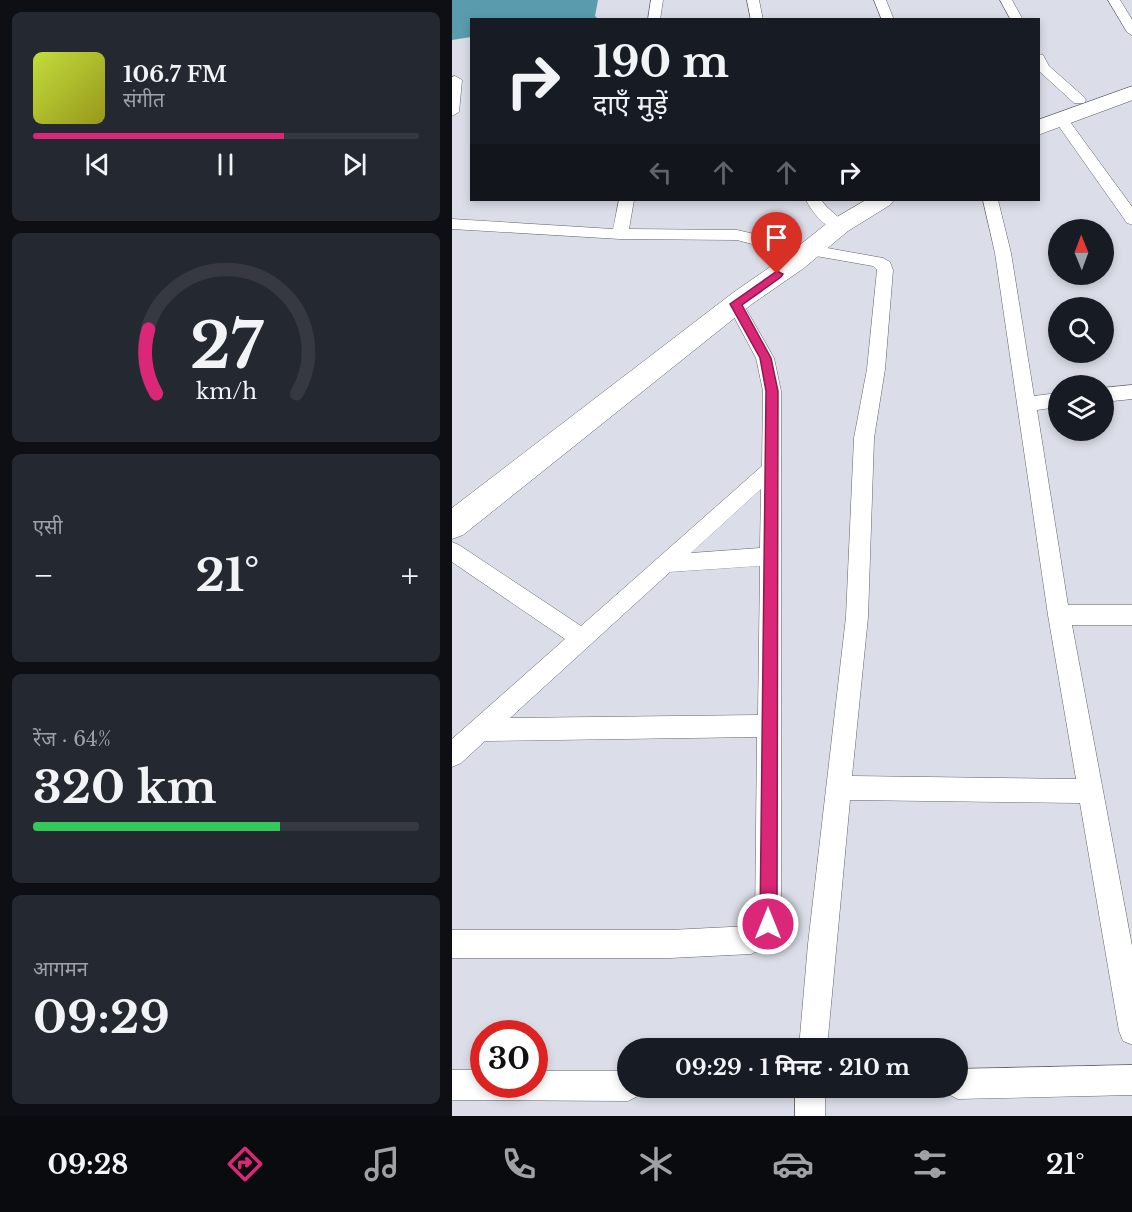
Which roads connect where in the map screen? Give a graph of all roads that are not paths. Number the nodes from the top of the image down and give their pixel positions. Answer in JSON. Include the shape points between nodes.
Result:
{"nodes":[{"id":1,"x":657,"y":0,"type":"edge"},
{"id":2,"x":753,"y":0,"type":"edge"},
{"id":3,"x":880,"y":0,"type":"edge"},
{"id":4,"x":1006,"y":0,"type":"edge"},
{"id":5,"x":1114,"y":0,"type":"edge"},
{"id":6,"x":654,"y":18,"type":"edge"},
{"id":7,"x":757,"y":18,"type":"edge"},
{"id":8,"x":887,"y":18,"type":"edge"},
{"id":9,"x":1016,"y":18,"type":"edge"},
{"id":10,"x":1133,"y":32,"type":"edge"},
{"id":11,"x":1040,"y":61,"type":"edge"},
{"id":12,"x":470,"y":78,"type":"edge"},
{"id":13,"x":454,"y":80,"type":"edge"},
{"id":14,"x":1133,"y":80,"type":"edge"},
{"id":15,"x":1133,"y":92,"type":"edge"},
{"id":16,"x":1079,"y":100,"type":"junction"},
{"id":17,"x":452,"y":112,"type":"edge"},
{"id":18,"x":1049,"y":117,"type":"edge"},
{"id":19,"x":626,"y":201,"type":"edge"},
{"id":20,"x":814,"y":201,"type":"edge"},
{"id":21,"x":880,"y":201,"type":"edge"},
{"id":22,"x":906,"y":201,"type":"edge"},
{"id":23,"x":990,"y":201,"type":"edge"},
{"id":24,"x":1133,"y":220,"type":"edge"},
{"id":25,"x":452,"y":224,"type":"edge"},
{"id":26,"x":839,"y":226,"type":"junction"},
{"id":27,"x":620,"y":234,"type":"junction"},
{"id":28,"x":805,"y":257,"type":"junction"},
{"id":29,"x":736,"y":304,"type":"junction"},
{"id":30,"x":1133,"y":392,"type":"edge"},
{"id":31,"x":1114,"y":394,"type":"edge"},
{"id":32,"x":1048,"y":401,"type":"edge"},
{"id":33,"x":1026,"y":404,"type":"junction"},
{"id":34,"x":772,"y":468,"type":"junction"},
{"id":35,"x":452,"y":526,"type":"edge"},
{"id":36,"x":452,"y":551,"type":"edge"},
{"id":37,"x":771,"y":556,"type":"junction"},
{"id":38,"x":665,"y":564,"type":"junction"},
{"id":39,"x":1059,"y":615,"type":"junction"},
{"id":40,"x":1133,"y":615,"type":"edge"},
{"id":41,"x":581,"y":638,"type":"junction"},
{"id":42,"x":770,"y":726,"type":"junction"},
{"id":43,"x":480,"y":730,"type":"junction"},
{"id":44,"x":452,"y":755,"type":"edge"},
{"id":45,"x":838,"y":788,"type":"junction"},
{"id":46,"x":1090,"y":791,"type":"junction"},
{"id":47,"x":452,"y":944,"type":"edge"},
{"id":48,"x":1133,"y":1031,"type":"edge"},
{"id":49,"x":815,"y":1038,"type":"edge"},
{"id":50,"x":1133,"y":1080,"type":"edge"},
{"id":51,"x":968,"y":1084,"type":"edge"},
{"id":52,"x":452,"y":1085,"type":"edge"},
{"id":53,"x":617,"y":1086,"type":"edge"},
{"id":54,"x":810,"y":1098,"type":"edge"},
{"id":55,"x":810,"y":1116,"type":"edge"}],
"edges":[{"from":1,"to":6,"type":"street"},
{"from":2,"to":7,"type":"street"},
{"from":3,"to":8,"type":"street"},
{"from":4,"to":9,"type":"street"},
{"from":5,"to":10,"type":"street"},
{"from":11,"to":16,"type":"street"},
{"from":12,"to":13,"type":"street"},
{"from":13,"to":17,"type":"street"},
{"from":14,"to":16,"type":"main road"},
{"from":15,"to":18,"type":"main road"},
{"from":16,"to":18,"type":"main road"},
{"from":18,"to":24,"type":"street"},
{"from":19,"to":27,"type":"street"},
{"from":20,"to":26,"type":"street"},
{"from":21,"to":26,"type":"main road"},
{"from":22,"to":28,"type":"main road"},
{"from":23,"to":33,"type":"street","via":[[1003,254]]},
{"from":25,"to":27,"type":"street"},
{"from":26,"to":28,"type":"main road"},
{"from":27,"to":28,"type":"street","via":[[737,235]]},
{"from":28,"to":29,"type":"main road"},
{"from":28,"to":45,"type":"street","via":[[877,262],[885,270],[876,369],[864,438],[857,617]]},
{"from":29,"to":34,"type":"street","via":[[765,358],[772,391]]},
{"from":29,"to":35,"type":"main road"},
{"from":30,"to":31,"type":"street"},
{"from":32,"to":33,"type":"street"},
{"from":33,"to":39,"type":"street"},
{"from":34,"to":37,"type":"street"},
{"from":34,"to":38,"type":"street"},
{"from":36,"to":41,"type":"street"},
{"from":37,"to":38,"type":"street"},
{"from":37,"to":42,"type":"street"},
{"from":38,"to":41,"type":"street"},
{"from":39,"to":40,"type":"street"},
{"from":39,"to":46,"type":"street"},
{"from":41,"to":43,"type":"street"},
{"from":42,"to":43,"type":"street"},
{"from":42,"to":47,"type":"street","via":[[768,924],[762,935],[751,940],[670,944]]},
{"from":43,"to":44,"type":"street"},
{"from":45,"to":46,"type":"street"},
{"from":45,"to":49,"type":"street"},
{"from":46,"to":48,"type":"street"},
{"from":50,"to":51,"type":"street"},
{"from":52,"to":53,"type":"street"},
{"from":54,"to":55,"type":"street"}]}
